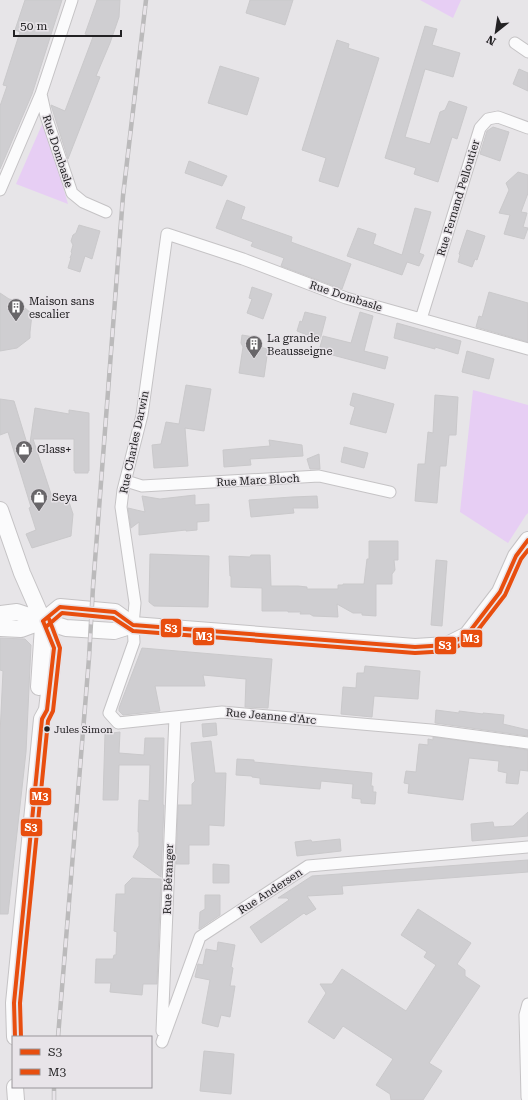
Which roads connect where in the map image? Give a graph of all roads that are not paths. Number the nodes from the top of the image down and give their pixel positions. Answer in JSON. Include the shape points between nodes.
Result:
{"nodes":[{"id":1,"x":72,"y":0,"type":"edge"},
{"id":2,"x":515,"y":43,"type":"dead end"},
{"id":3,"x":528,"y":52,"type":"edge"},
{"id":4,"x":41,"y":94,"type":"junction"},
{"id":5,"x":528,"y":128,"type":"edge"},
{"id":6,"x":0,"y":190,"type":"edge"},
{"id":7,"x":106,"y":212,"type":"dead end"},
{"id":8,"x":168,"y":234,"type":"joint"},
{"id":9,"x":421,"y":319,"type":"junction"},
{"id":10,"x":528,"y":349,"type":"edge"},
{"id":11,"x":126,"y":481,"type":"junction"},
{"id":12,"x":390,"y":492,"type":"dead end"},
{"id":13,"x":0,"y":510,"type":"edge"},
{"id":14,"x":528,"y":540,"type":"edge"},
{"id":15,"x":0,"y":614,"type":"edge"},
{"id":16,"x":43,"y":621,"type":"junction"},
{"id":17,"x":133,"y":625,"type":"junction"},
{"id":18,"x":0,"y":628,"type":"edge"},
{"id":19,"x":175,"y":717,"type":"junction"},
{"id":20,"x":528,"y":743,"type":"edge"},
{"id":21,"x":528,"y":847,"type":"edge"},
{"id":22,"x":528,"y":1004,"type":"edge"},
{"id":23,"x":15,"y":1036,"type":"edge"},
{"id":24,"x":162,"y":1042,"type":"joint"},
{"id":25,"x":15,"y":1088,"type":"edge"},
{"id":26,"x":16,"y":1100,"type":"edge"},
{"id":27,"x":528,"y":1100,"type":"edge"}],
"edges":[{"from":1,"to":4,"type":"street"},
{"from":2,"to":3,"type":"street"},
{"from":4,"to":6,"type":"street"},
{"from":4,"to":7,"type":"street","name":"Rue Dombasle","via":[[72,192],[82,202]]},
{"from":5,"to":9,"type":"street","name":"Rue Fernand Pelloutier","via":[[498,117],[488,119],[480,128]]},
{"from":8,"to":9,"type":"street","name":"Rue Dombasle","via":[[346,298]]},
{"from":8,"to":11,"type":"street","name":"Rue Charles Darwin","via":[[142,415]]},
{"from":9,"to":10,"type":"street","name":"Rue Dombasle"},
{"from":11,"to":12,"type":"street","name":"Rue Marc Bloch","via":[[142,486],[318,476]]},
{"from":11,"to":17,"type":"street","name":"Rue Charles Darwin","via":[[121,507],[135,603]]},
{"from":13,"to":16,"type":"street","via":[[22,573]]},
{"from":14,"to":17,"type":"street","via":[[516,556],[500,592],[472,629],[467,635],[447,645],[415,647]]},
{"from":15,"to":16,"type":"street","via":[[17,612]]},
{"from":16,"to":17,"type":"street","via":[[60,607],[115,612]]},
{"from":16,"to":18,"type":"street","via":[[21,629]]},
{"from":16,"to":23,"type":"street","via":[[54,648],[47,710],[42,719],[14,1003]]},
{"from":17,"to":19,"type":"street","name":"Rue Jeanne d'Arc","via":[[134,642],[109,713],[118,723]]},
{"from":19,"to":20,"type":"street","name":"Rue Jeanne d'Arc","via":[[222,712],[431,730]]},
{"from":19,"to":24,"type":"street","name":"Rue Béranger"},
{"from":21,"to":24,"type":"street","name":"Rue Andersen","via":[[308,866],[200,937]]},
{"from":22,"to":27,"type":"street","via":[[524,1015]]},
{"from":25,"to":26,"type":"street"}]}
